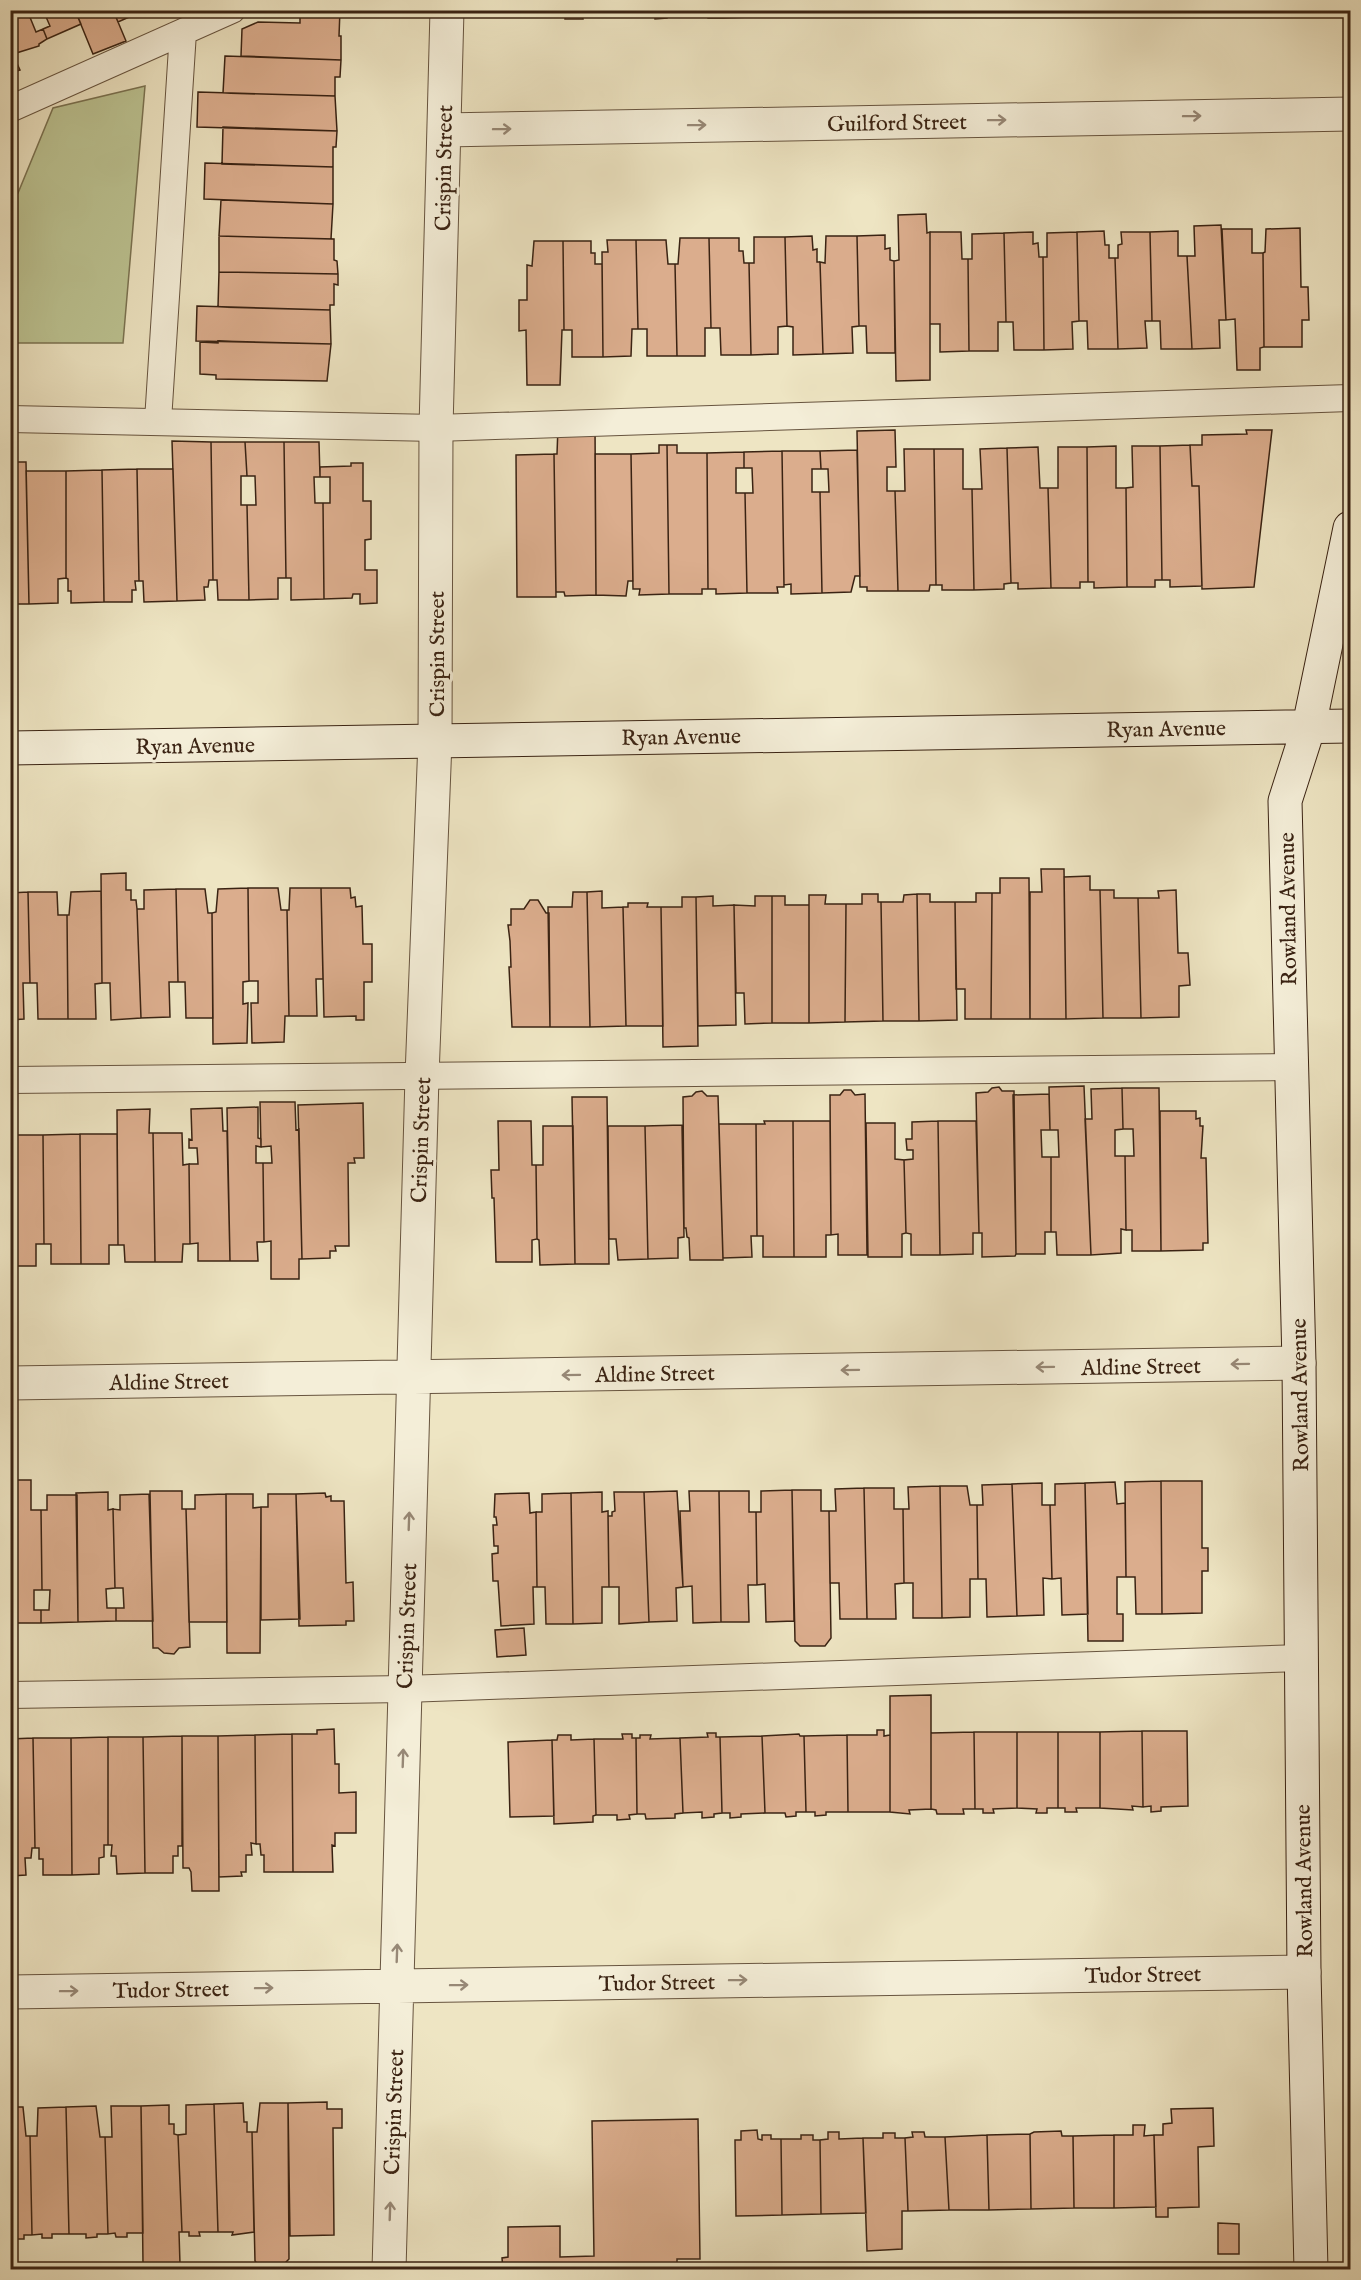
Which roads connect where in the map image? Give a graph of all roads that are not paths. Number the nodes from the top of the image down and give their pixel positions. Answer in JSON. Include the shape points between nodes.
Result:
{"nodes":[{"id":1,"x":231,"y":10,"type":"edge"},
{"id":2,"x":447,"y":10,"type":"edge"},
{"id":3,"x":183,"y":32,"type":"junction"},
{"id":4,"x":10,"y":108,"type":"edge"},
{"id":5,"x":1350,"y":114,"type":"edge"},
{"id":6,"x":444,"y":130,"type":"junction"},
{"id":7,"x":1350,"y":398,"type":"edge"},
{"id":8,"x":10,"y":419,"type":"edge"},
{"id":9,"x":158,"y":422,"type":"junction"},
{"id":10,"x":436,"y":428,"type":"junction"},
{"id":11,"x":1350,"y":528,"type":"edge"},
{"id":12,"x":1309,"y":726,"type":"junction"},
{"id":13,"x":1350,"y":726,"type":"edge"},
{"id":14,"x":435,"y":741,"type":"junction"},
{"id":15,"x":10,"y":748,"type":"edge"},
{"id":16,"x":1292,"y":1067,"type":"junction"},
{"id":17,"x":422,"y":1076,"type":"junction"},
{"id":18,"x":10,"y":1080,"type":"edge"},
{"id":19,"x":1299,"y":1363,"type":"junction"},
{"id":20,"x":413,"y":1377,"type":"junction"},
{"id":21,"x":10,"y":1383,"type":"edge"},
{"id":22,"x":1301,"y":1658,"type":"junction"},
{"id":23,"x":405,"y":1689,"type":"junction"},
{"id":24,"x":10,"y":1695,"type":"edge"},
{"id":25,"x":1304,"y":1972,"type":"junction"},
{"id":26,"x":397,"y":1986,"type":"junction"},
{"id":27,"x":10,"y":1992,"type":"edge"},
{"id":28,"x":389,"y":2270,"type":"edge"},
{"id":29,"x":1311,"y":2270,"type":"edge"}],
"edges":[{"from":1,"to":3,"type":"lane"},
{"from":2,"to":6,"type":"street","name":"Crispin Street"},
{"from":3,"to":4,"type":"lane"},
{"from":3,"to":9,"type":"lane"},
{"from":6,"to":5,"type":"street","name":"Guilford Street","one_way":true},
{"from":6,"to":10,"type":"street","name":"Crispin Street"},
{"from":7,"to":10,"type":"lane"},
{"from":8,"to":9,"type":"lane"},
{"from":9,"to":10,"type":"lane"},
{"from":10,"to":14,"type":"street","name":"Crispin Street"},
{"from":11,"to":12,"type":"street","name":"Rowland Avenue"},
{"from":12,"to":13,"type":"street","name":"Ryan Avenue"},
{"from":12,"to":14,"type":"street","name":"Ryan Avenue"},
{"from":12,"to":16,"type":"street","name":"Rowland Avenue","via":[[1285,801]]},
{"from":14,"to":15,"type":"street","name":"Ryan Avenue"},
{"from":14,"to":17,"type":"street","name":"Crispin Street"},
{"from":16,"to":17,"type":"lane"},
{"from":16,"to":19,"type":"street","name":"Rowland Avenue"},
{"from":17,"to":18,"type":"lane"},
{"from":17,"to":20,"type":"street","name":"Crispin Street"},
{"from":19,"to":20,"type":"street","name":"Aldine Street","one_way":true},
{"from":19,"to":22,"type":"street","name":"Rowland Avenue"},
{"from":20,"to":21,"type":"street","name":"Aldine Street"},
{"from":23,"to":20,"type":"street","name":"Crispin Street","one_way":true},
{"from":22,"to":23,"type":"lane"},
{"from":22,"to":25,"type":"street","name":"Rowland Avenue"},
{"from":23,"to":24,"type":"lane"},
{"from":26,"to":23,"type":"street","name":"Crispin Street","one_way":true},
{"from":26,"to":25,"type":"street","name":"Tudor Street","one_way":true},
{"from":25,"to":29,"type":"street","name":"Rowland Avenue"},
{"from":27,"to":26,"type":"street","name":"Tudor Street","one_way":true},
{"from":28,"to":26,"type":"street","name":"Crispin Street","one_way":true}]}
